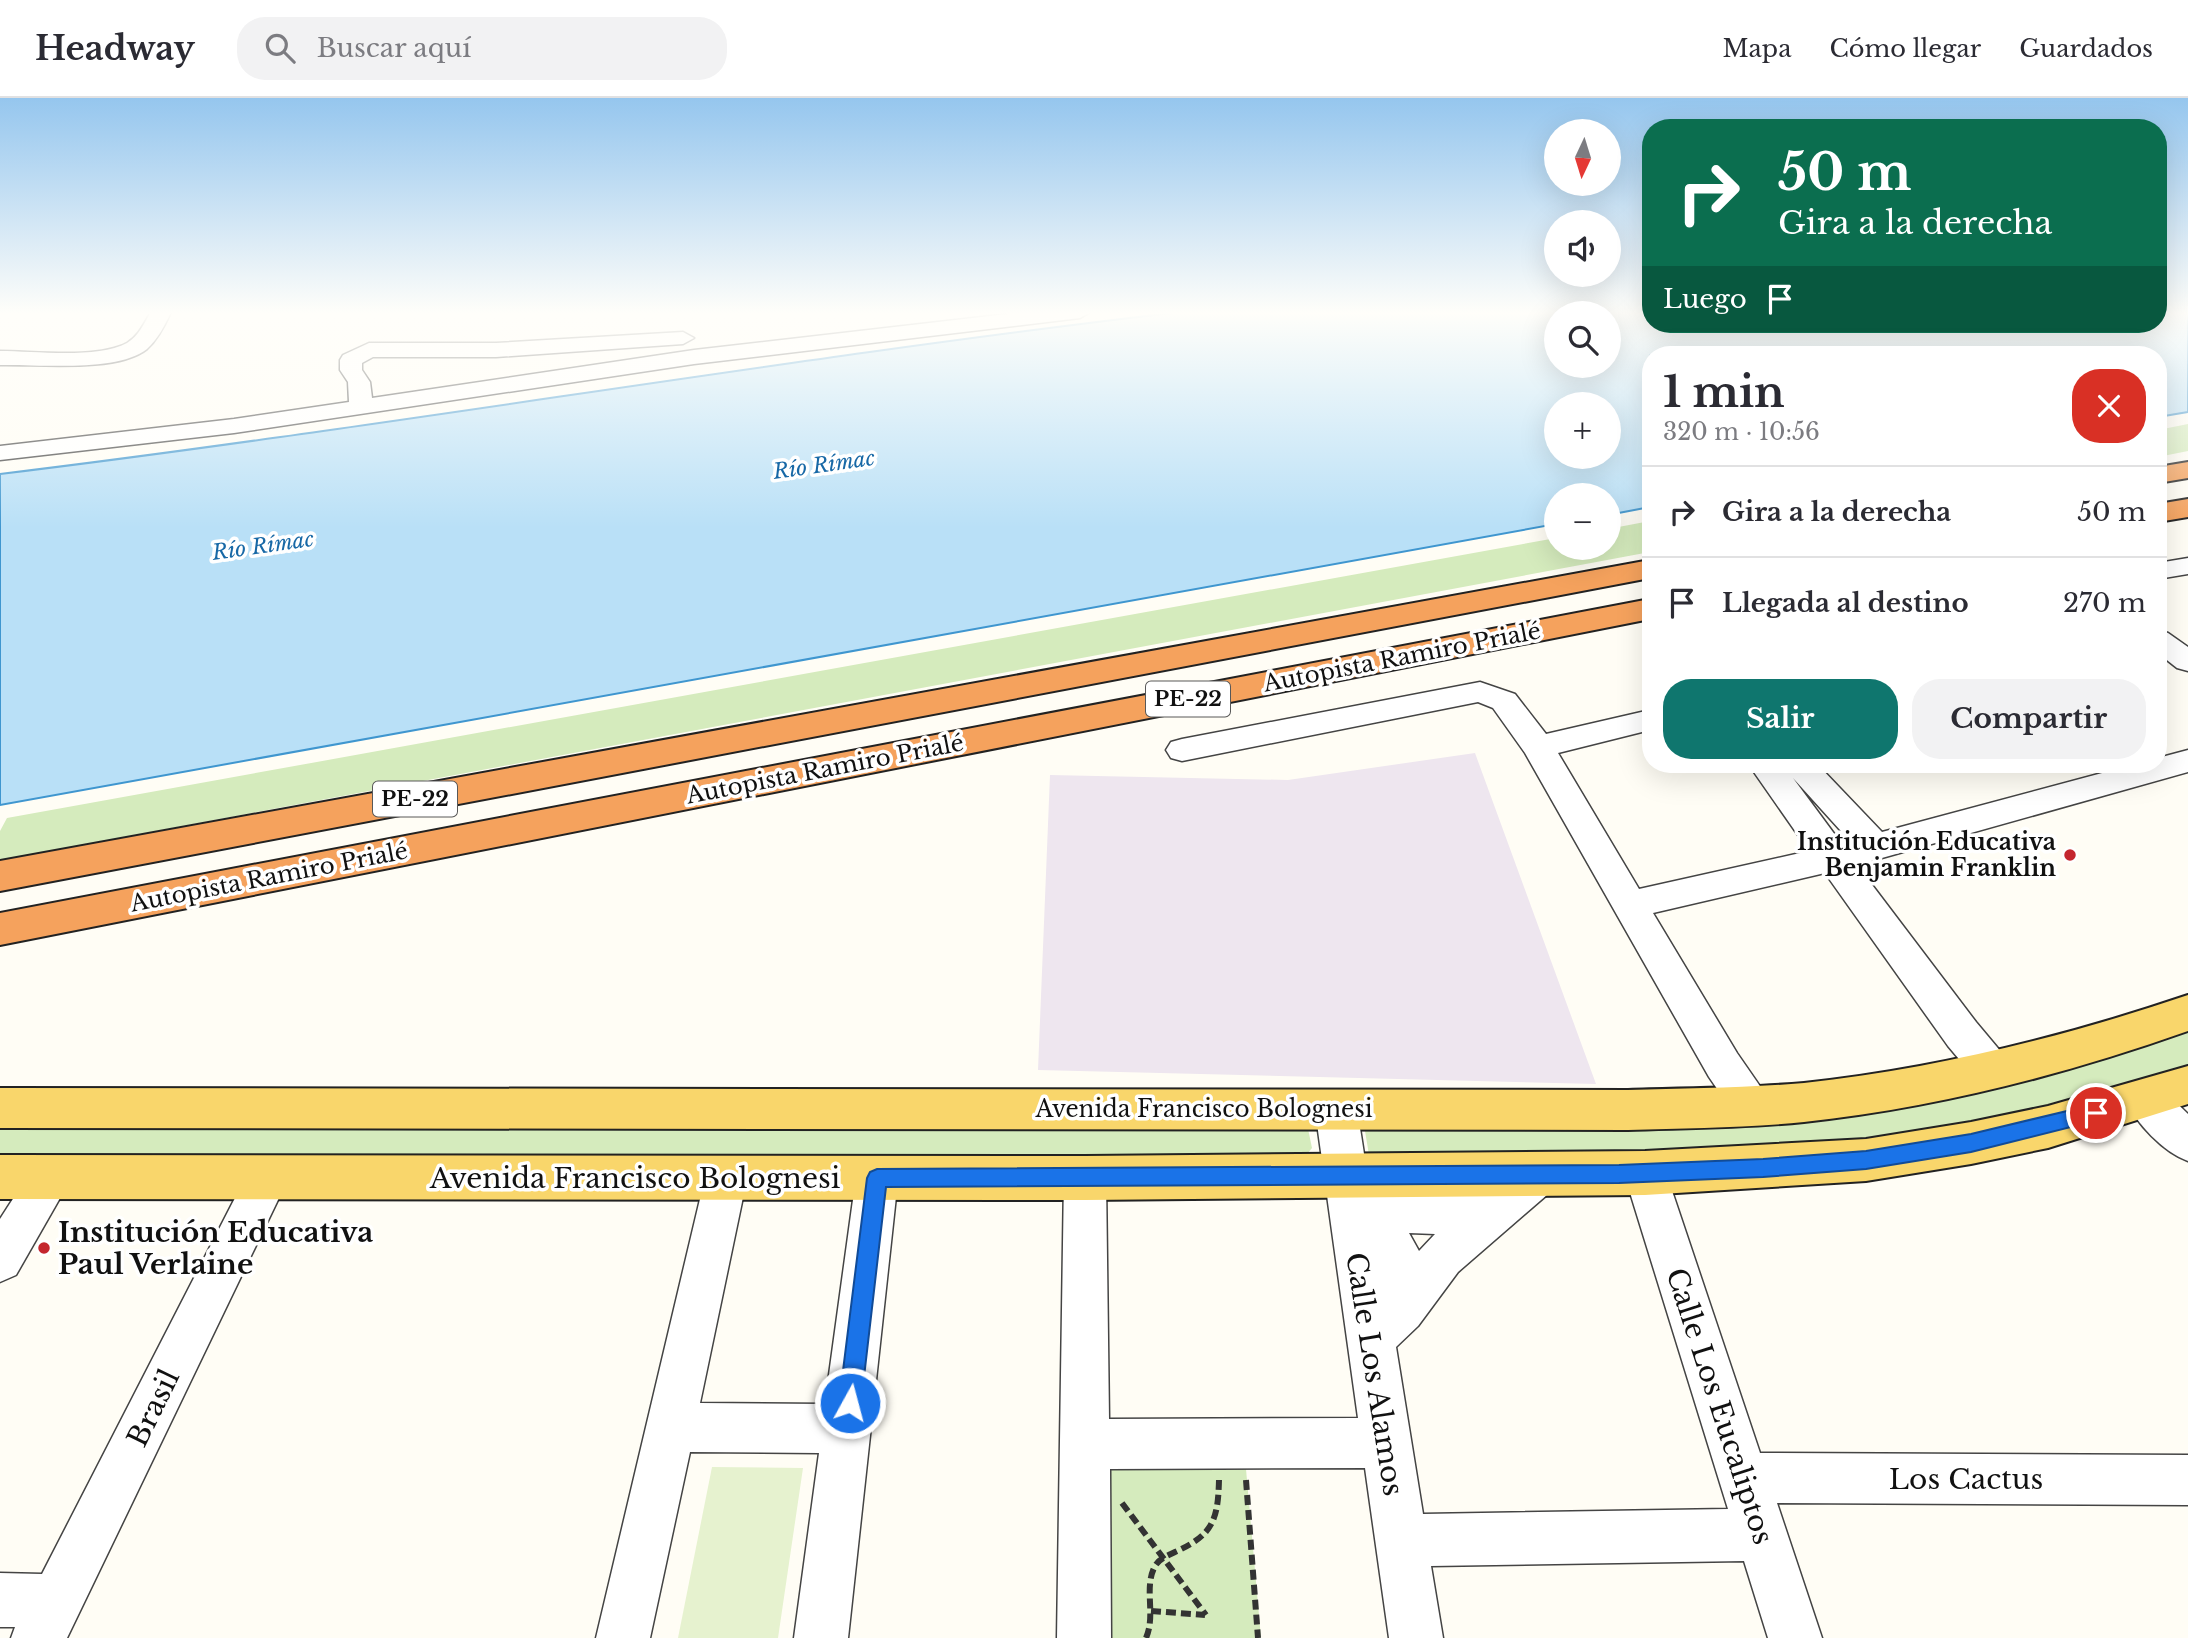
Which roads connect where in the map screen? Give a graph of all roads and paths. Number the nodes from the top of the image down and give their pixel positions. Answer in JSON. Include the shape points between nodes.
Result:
{"nodes":[{"id":1,"x":359,"y":384,"type":"edge"},
{"id":2,"x":519,"y":384,"type":"edge"},
{"id":3,"x":361,"y":408,"type":"junction"},
{"id":4,"x":0,"y":453,"type":"edge"},
{"id":5,"x":2188,"y":470,"type":"edge"},
{"id":6,"x":2167,"y":474,"type":"edge"},
{"id":7,"x":2188,"y":508,"type":"edge"},
{"id":8,"x":2167,"y":512,"type":"edge"},
{"id":9,"x":2188,"y":566,"type":"edge"},
{"id":10,"x":1642,"y":570,"type":"edge"},
{"id":11,"x":2167,"y":570,"type":"edge"},
{"id":12,"x":1642,"y":611,"type":"edge"},
{"id":13,"x":2167,"y":646,"type":"edge"},
{"id":14,"x":2188,"y":661,"type":"edge"},
{"id":15,"x":1642,"y":722,"type":"edge"},
{"id":16,"x":1538,"y":747,"type":"junction"},
{"id":17,"x":1182,"y":750,"type":"dead end"},
{"id":18,"x":1771,"y":773,"type":"edge"},
{"id":19,"x":1806,"y":773,"type":"edge"},
{"id":20,"x":2156,"y":773,"type":"edge"},
{"id":21,"x":1875,"y":847,"type":"junction"},
{"id":22,"x":1834,"y":858,"type":"junction"},
{"id":23,"x":0,"y":876,"type":"edge"},
{"id":24,"x":1632,"y":904,"type":"junction"},
{"id":25,"x":0,"y":929,"type":"edge"},
{"id":26,"x":2188,"y":1013,"type":"edge"},
{"id":27,"x":1993,"y":1071,"type":"junction"},
{"id":28,"x":2188,"y":1085,"type":"edge"},
{"id":29,"x":2145,"y":1099,"type":"junction"},
{"id":30,"x":1752,"y":1105,"type":"junction"},
{"id":31,"x":0,"y":1108,"type":"edge"},
{"id":32,"x":1336,"y":1109,"type":"junction"},
{"id":33,"x":2188,"y":1142,"type":"edge"},
{"id":34,"x":1645,"y":1173,"type":"junction"},
{"id":35,"x":1540,"y":1174,"type":"junction"},
{"id":36,"x":0,"y":1177,"type":"edge"},
{"id":37,"x":51,"y":1177,"type":"junction"},
{"id":38,"x":268,"y":1177,"type":"junction"},
{"id":39,"x":726,"y":1178,"type":"junction"},
{"id":40,"x":877,"y":1178,"type":"junction"},
{"id":41,"x":1085,"y":1178,"type":"junction"},
{"id":42,"x":1355,"y":1197,"type":"junction"},
{"id":43,"x":1494,"y":1210,"type":"junction"},
{"id":44,"x":0,"y":1260,"type":"edge"},
{"id":45,"x":1386,"y":1324,"type":"junction"},
{"id":46,"x":671,"y":1427,"type":"junction"},
{"id":47,"x":846,"y":1429,"type":"junction"},
{"id":48,"x":1386,"y":1443,"type":"junction"},
{"id":49,"x":1084,"y":1444,"type":"junction"},
{"id":50,"x":1219,"y":1472,"type":"dead end"},
{"id":51,"x":1245,"y":1473,"type":"dead end"},
{"id":52,"x":1743,"y":1478,"type":"junction"},
{"id":53,"x":2188,"y":1480,"type":"edge"},
{"id":54,"x":1114,"y":1492,"type":"dead end"},
{"id":55,"x":1762,"y":1535,"type":"junction"},
{"id":56,"x":1401,"y":1539,"type":"junction"},
{"id":57,"x":1161,"y":1559,"type":"junction"},
{"id":58,"x":0,"y":1600,"type":"edge"},
{"id":59,"x":1150,"y":1611,"type":"junction"},
{"id":60,"x":48,"y":1619,"type":"edge"},
{"id":61,"x":623,"y":1638,"type":"edge"},
{"id":62,"x":821,"y":1638,"type":"edge"},
{"id":63,"x":1084,"y":1638,"type":"edge"},
{"id":64,"x":1146,"y":1638,"type":"edge"},
{"id":65,"x":1258,"y":1638,"type":"edge"},
{"id":66,"x":1416,"y":1638,"type":"edge"},
{"id":67,"x":1795,"y":1638,"type":"edge"}],
"edges":[{"from":1,"to":3,"type":"street"},
{"from":2,"to":3,"type":"street"},
{"from":3,"to":4,"type":"street"},
{"from":5,"to":6,"type":"highway"},
{"from":7,"to":8,"type":"highway"},
{"from":9,"to":11,"type":"street"},
{"from":10,"to":23,"type":"highway","name":"Autopista Ramiro Prialé","number":"PE-22"},
{"from":12,"to":25,"type":"highway","name":"Autopista Ramiro Prialé","number":"PE-22"},
{"from":13,"to":14,"type":"street"},
{"from":15,"to":16,"type":"street"},
{"from":16,"to":17,"type":"street","via":[[1504,701],[1480,692]]},
{"from":16,"to":24,"type":"street"},
{"from":18,"to":22,"type":"street"},
{"from":19,"to":21,"type":"street"},
{"from":20,"to":21,"type":"street"},
{"from":21,"to":22,"type":"street"},
{"from":22,"to":24,"type":"street"},
{"from":22,"to":27,"type":"street"},
{"from":24,"to":30,"type":"street","via":[[1723,1065]]},
{"from":26,"to":27,"type":"main road","name":"Avenida Francisco Bolognesi","via":[[2107,1042]]},
{"from":27,"to":30,"type":"main road","name":"Avenida Francisco Bolognesi","via":[[1829,1100]]},
{"from":28,"to":29,"type":"main road","name":"Avenida Francisco Bolognesi"},
{"from":29,"to":33,"type":"street"},
{"from":29,"to":34,"type":"main road","name":"Avenida Francisco Bolognesi","via":[[2022,1132],[1866,1160]]},
{"from":30,"to":32,"type":"main road","name":"Avenida Francisco Bolognesi","via":[[1628,1110]]},
{"from":31,"to":32,"type":"main road","name":"Avenida Francisco Bolognesi"},
{"from":32,"to":42,"type":"street","name":"Calle Los Alamos"},
{"from":34,"to":35,"type":"main road","name":"Avenida Francisco Bolognesi"},
{"from":34,"to":52,"type":"street","name":"Calle Los Eucaliptos"},
{"from":35,"to":42,"type":"main road","name":"Avenida Francisco Bolognesi"},
{"from":35,"to":43,"type":"street"},
{"from":36,"to":37,"type":"main road","name":"Avenida Francisco Bolognesi"},
{"from":37,"to":38,"type":"main road","name":"Avenida Francisco Bolognesi"},
{"from":37,"to":44,"type":"street"},
{"from":38,"to":39,"type":"main road","name":"Avenida Francisco Bolognesi"},
{"from":38,"to":60,"type":"street","name":"Brasil"},
{"from":39,"to":40,"type":"main road","name":"Avenida Francisco Bolognesi"},
{"from":39,"to":46,"type":"street"},
{"from":40,"to":41,"type":"main road","name":"Avenida Francisco Bolognesi"},
{"from":40,"to":47,"type":"street"},
{"from":41,"to":42,"type":"main road","name":"Avenida Francisco Bolognesi"},
{"from":41,"to":49,"type":"street"},
{"from":42,"to":43,"type":"street","via":[[1425,1214]]},
{"from":42,"to":45,"type":"street","name":"Calle Los Alamos"},
{"from":43,"to":45,"type":"street","via":[[1442,1257]]},
{"from":45,"to":48,"type":"street","name":"Calle Los Alamos"},
{"from":46,"to":47,"type":"street"},
{"from":46,"to":61,"type":"street"},
{"from":47,"to":62,"type":"street"},
{"from":48,"to":49,"type":"street"},
{"from":48,"to":56,"type":"street","name":"Calle Los Alamos"},
{"from":49,"to":63,"type":"street"},
{"from":50,"to":57,"type":"path","via":[[1215,1523],[1202,1539]]},
{"from":51,"to":65,"type":"path"},
{"from":52,"to":53,"type":"street","name":"Los Cactus"},
{"from":52,"to":55,"type":"street","name":"Calle Los Eucaliptos"},
{"from":54,"to":57,"type":"path"},
{"from":55,"to":56,"type":"street"},
{"from":55,"to":67,"type":"street","name":"Calle Los Eucaliptos"},
{"from":56,"to":66,"type":"street","name":"Calle Los Alamos"},
{"from":57,"to":59,"type":"path","via":[[1154,1568]]},
{"from":57,"to":59,"type":"path","via":[[1206,1615]]},
{"from":58,"to":60,"type":"street"},
{"from":59,"to":64,"type":"path"}]}
